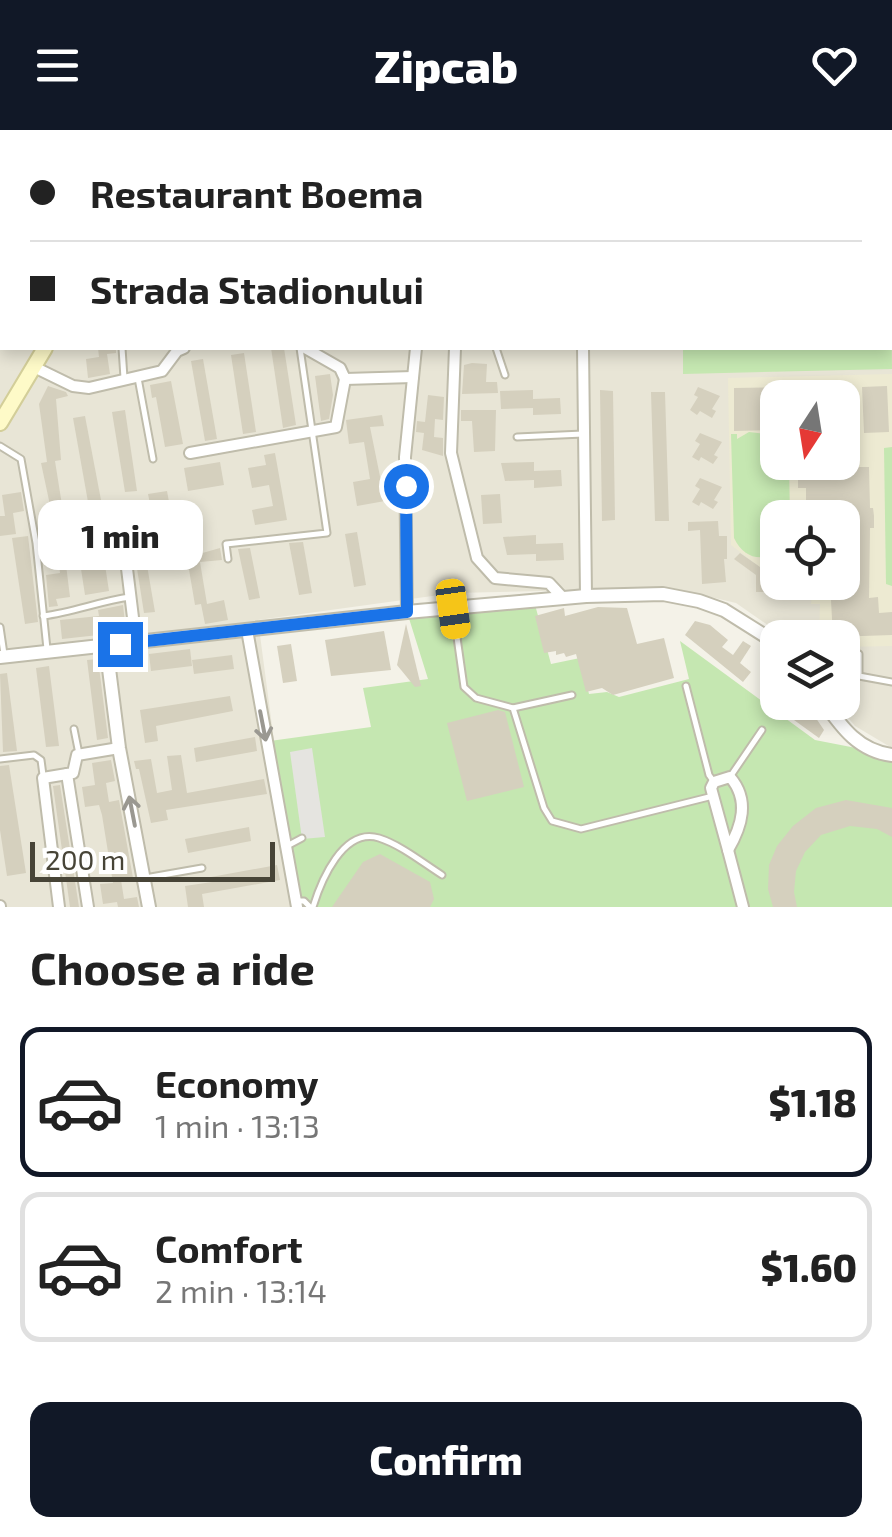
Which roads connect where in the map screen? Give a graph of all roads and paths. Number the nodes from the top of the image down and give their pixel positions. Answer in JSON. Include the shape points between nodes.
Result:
{"nodes":[{"id":1,"x":44,"y":350,"type":"edge"},
{"id":2,"x":122,"y":350,"type":"edge"},
{"id":3,"x":180,"y":350,"type":"edge"},
{"id":4,"x":302,"y":350,"type":"edge"},
{"id":5,"x":306,"y":350,"type":"edge"},
{"id":6,"x":416,"y":350,"type":"edge"},
{"id":7,"x":456,"y":350,"type":"edge"},
{"id":8,"x":497,"y":350,"type":"edge"},
{"id":9,"x":583,"y":350,"type":"edge"},
{"id":10,"x":34,"y":368,"type":"junction"},
{"id":11,"x":505,"y":375,"type":"dead end"},
{"id":12,"x":414,"y":377,"type":"junction"},
{"id":13,"x":138,"y":378,"type":"junction"},
{"id":14,"x":345,"y":378,"type":"junction"},
{"id":15,"x":125,"y":381,"type":"junction"},
{"id":16,"x":0,"y":424,"type":"edge"},
{"id":17,"x":311,"y":432,"type":"junction"},
{"id":18,"x":583,"y":434,"type":"junction"},
{"id":19,"x":517,"y":437,"type":"dead end"},
{"id":20,"x":0,"y":446,"type":"edge"},
{"id":21,"x":190,"y":452,"type":"dead end"},
{"id":22,"x":153,"y":460,"type":"dead end"},
{"id":23,"x":171,"y":529,"type":"dead end"},
{"id":24,"x":123,"y":536,"type":"junction"},
{"id":25,"x":48,"y":546,"type":"dead end"},
{"id":26,"x":228,"y":559,"type":"dead end"},
{"id":27,"x":586,"y":596,"type":"junction"},
{"id":28,"x":130,"y":597,"type":"junction"},
{"id":29,"x":562,"y":598,"type":"junction"},
{"id":30,"x":453,"y":609,"type":"junction"},
{"id":31,"x":407,"y":612,"type":"junction"},
{"id":32,"x":44,"y":616,"type":"junction"},
{"id":33,"x":0,"y":627,"type":"edge"},
{"id":34,"x":247,"y":630,"type":"junction"},
{"id":35,"x":760,"y":632,"type":"edge"},
{"id":36,"x":136,"y":642,"type":"junction"},
{"id":37,"x":106,"y":645,"type":"junction"},
{"id":38,"x":48,"y":652,"type":"junction"},
{"id":39,"x":2,"y":657,"type":"edge"},
{"id":40,"x":860,"y":676,"type":"edge"},
{"id":41,"x":892,"y":682,"type":"edge"},
{"id":42,"x":686,"y":686,"type":"dead end"},
{"id":43,"x":572,"y":695,"type":"dead end"},
{"id":44,"x":513,"y":708,"type":"junction"},
{"id":45,"x":838,"y":720,"type":"edge"},
{"id":46,"x":74,"y":729,"type":"dead end"},
{"id":47,"x":762,"y":730,"type":"dead end"},
{"id":48,"x":120,"y":748,"type":"junction"},
{"id":49,"x":78,"y":754,"type":"junction"},
{"id":50,"x":892,"y":755,"type":"edge"},
{"id":51,"x":0,"y":760,"type":"edge"},
{"id":52,"x":67,"y":774,"type":"junction"},
{"id":53,"x":730,"y":776,"type":"junction"},
{"id":54,"x":43,"y":778,"type":"junction"},
{"id":55,"x":714,"y":782,"type":"junction"},
{"id":56,"x":712,"y":796,"type":"junction"},
{"id":57,"x":302,"y":838,"type":"dead end"},
{"id":58,"x":287,"y":846,"type":"junction"},
{"id":59,"x":728,"y":850,"type":"junction"},
{"id":60,"x":202,"y":868,"type":"dead end"},
{"id":61,"x":442,"y":875,"type":"dead end"},
{"id":62,"x":145,"y":878,"type":"junction"},
{"id":63,"x":297,"y":904,"type":"edge"},
{"id":64,"x":59,"y":907,"type":"edge"},
{"id":65,"x":88,"y":907,"type":"edge"},
{"id":66,"x":150,"y":907,"type":"edge"},
{"id":67,"x":312,"y":907,"type":"edge"},
{"id":68,"x":743,"y":907,"type":"edge"}],
"edges":[{"from":1,"to":10,"type":"main road"},
{"from":2,"to":15,"type":"lane"},
{"from":3,"to":13,"type":"street","via":[[162,371]]},
{"from":4,"to":17,"type":"lane"},
{"from":5,"to":14,"type":"street","via":[[340,368]]},
{"from":6,"to":12,"type":"street"},
{"from":7,"to":29,"type":"street","via":[[452,453],[477,558],[495,578],[548,582]]},
{"from":8,"to":11,"type":"lane"},
{"from":9,"to":18,"type":"street"},
{"from":10,"to":15,"type":"street","via":[[81,388]]},
{"from":10,"to":16,"type":"main road"},
{"from":12,"to":14,"type":"street"},
{"from":12,"to":31,"type":"street","via":[[405,457]]},
{"from":13,"to":15,"type":"street"},
{"from":13,"to":22,"type":"lane"},
{"from":14,"to":17,"type":"street","via":[[336,427]]},
{"from":17,"to":21,"type":"street"},
{"from":17,"to":26,"type":"lane","via":[[326,533],[226,544]]},
{"from":18,"to":19,"type":"lane"},
{"from":18,"to":27,"type":"street"},
{"from":20,"to":32,"type":"lane","via":[[21,459]]},
{"from":23,"to":24,"type":"street"},
{"from":24,"to":25,"type":"street"},
{"from":24,"to":28,"type":"street"},
{"from":27,"to":29,"type":"street"},
{"from":27,"to":35,"type":"street","via":[[663,594],[699,601]]},
{"from":28,"to":32,"type":"lane"},
{"from":28,"to":36,"type":"street"},
{"from":29,"to":30,"type":"street"},
{"from":30,"to":31,"type":"street"},
{"from":30,"to":44,"type":"lane","via":[[464,687],[476,698]]},
{"from":31,"to":34,"type":"street"},
{"from":32,"to":38,"type":"lane"},
{"from":33,"to":39,"type":"lane"},
{"from":34,"to":36,"type":"street"},
{"from":34,"to":58,"type":"street","one_way":true},
{"from":36,"to":37,"type":"street"},
{"from":37,"to":38,"type":"street"},
{"from":37,"to":48,"type":"street"},
{"from":38,"to":39,"type":"street"},
{"from":40,"to":41,"type":"lane"},
{"from":42,"to":55,"type":"lane"},
{"from":43,"to":44,"type":"lane"},
{"from":44,"to":56,"type":"lane","via":[[552,821],[581,830]]},
{"from":45,"to":50,"type":"street","via":[[856,742]]},
{"from":46,"to":49,"type":"lane"},
{"from":47,"to":53,"type":"lane"},
{"from":48,"to":49,"type":"street"},
{"from":62,"to":48,"type":"street","one_way":true},
{"from":49,"to":52,"type":"street","via":[[75,771]]},
{"from":51,"to":54,"type":"lane","via":[[34,755]]},
{"from":52,"to":54,"type":"street"},
{"from":52,"to":65,"type":"street"},
{"from":53,"to":55,"type":"street"},
{"from":53,"to":59,"type":"street","via":[[742,816]]},
{"from":54,"to":64,"type":"street"},
{"from":55,"to":56,"type":"street"},
{"from":56,"to":59,"type":"street"},
{"from":57,"to":58,"type":"lane"},
{"from":58,"to":63,"type":"street"},
{"from":59,"to":68,"type":"street"},
{"from":60,"to":62,"type":"lane"},
{"from":61,"to":67,"type":"lane","via":[[380,838],[361,838],[329,869]]},
{"from":62,"to":66,"type":"street"},
{"from":63,"to":67,"type":"lane"}]}
